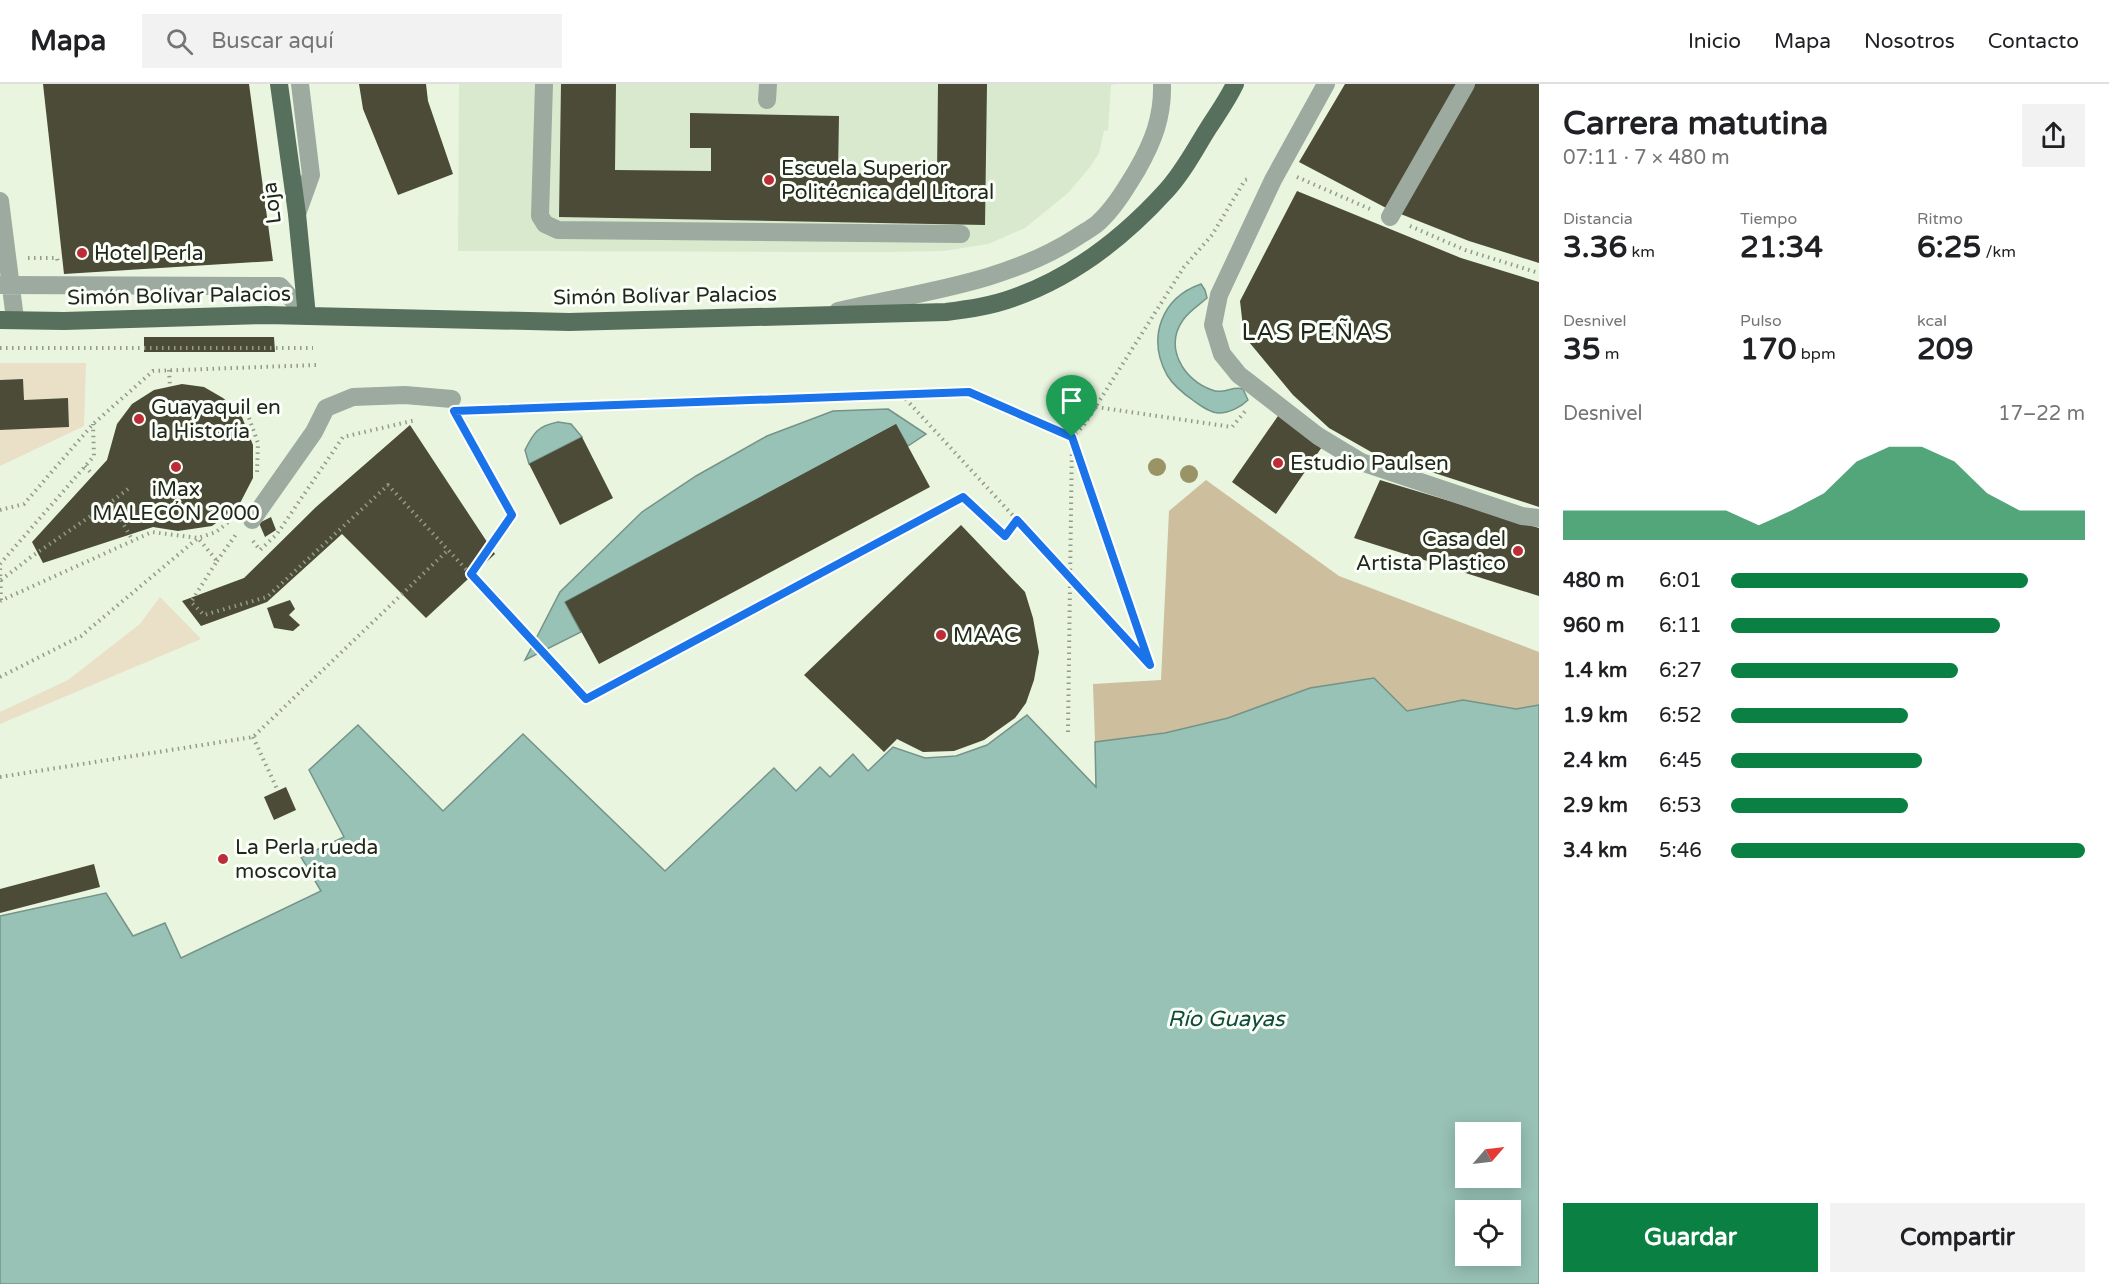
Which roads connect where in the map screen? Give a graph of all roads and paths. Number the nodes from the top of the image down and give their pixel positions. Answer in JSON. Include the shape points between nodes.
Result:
{"nodes":[{"id":1,"x":279,"y":84,"type":"edge"},
{"id":2,"x":300,"y":84,"type":"edge"},
{"id":3,"x":544,"y":84,"type":"edge"},
{"id":4,"x":1162,"y":84,"type":"edge"},
{"id":5,"x":1235,"y":84,"type":"edge"},
{"id":6,"x":1326,"y":84,"type":"edge"},
{"id":7,"x":1466,"y":84,"type":"edge"},
{"id":8,"x":1278,"y":169,"type":"junction"},
{"id":9,"x":0,"y":201,"type":"edge"},
{"id":10,"x":297,"y":214,"type":"junction"},
{"id":11,"x":1390,"y":217,"type":"dead end"},
{"id":12,"x":961,"y":234,"type":"dead end"},
{"id":13,"x":6,"y":285,"type":"edge"},
{"id":14,"x":308,"y":316,"type":"junction"},
{"id":15,"x":819,"y":316,"type":"junction"},
{"id":16,"x":7,"y":319,"type":"edge"},
{"id":17,"x":0,"y":348,"type":"edge"},
{"id":18,"x":314,"y":348,"type":"dead end"},
{"id":19,"x":316,"y":365,"type":"dead end"},
{"id":20,"x":169,"y":370,"type":"junction"},
{"id":21,"x":170,"y":387,"type":"dead end"},
{"id":22,"x":902,"y":395,"type":"junction"},
{"id":23,"x":457,"y":407,"type":"junction"},
{"id":24,"x":1096,"y":407,"type":"junction"},
{"id":25,"x":249,"y":418,"type":"dead end"},
{"id":26,"x":421,"y":419,"type":"dead end"},
{"id":27,"x":93,"y":424,"type":"junction"},
{"id":28,"x":1232,"y":428,"type":"dead end"},
{"id":29,"x":1072,"y":437,"type":"junction"},
{"id":30,"x":85,"y":466,"type":"junction"},
{"id":31,"x":93,"y":475,"type":"dead end"},
{"id":32,"x":257,"y":478,"type":"dead end"},
{"id":33,"x":128,"y":489,"type":"dead end"},
{"id":34,"x":111,"y":502,"type":"junction"},
{"id":35,"x":0,"y":510,"type":"edge"},
{"id":36,"x":1539,"y":518,"type":"edge"},
{"id":37,"x":243,"y":519,"type":"joint"},
{"id":38,"x":1017,"y":520,"type":"junction"},
{"id":39,"x":277,"y":534,"type":"dead end"},
{"id":40,"x":198,"y":538,"type":"junction"},
{"id":41,"x":133,"y":541,"type":"junction"},
{"id":42,"x":448,"y":550,"type":"junction"},
{"id":43,"x":471,"y":574,"type":"junction"},
{"id":44,"x":1,"y":580,"type":"edge"},
{"id":45,"x":0,"y":601,"type":"edge"},
{"id":46,"x":0,"y":677,"type":"edge"},
{"id":47,"x":1068,"y":732,"type":"dead end"},
{"id":48,"x":253,"y":737,"type":"junction"},
{"id":49,"x":0,"y":777,"type":"edge"},
{"id":50,"x":278,"y":791,"type":"dead end"}],
"edges":[{"from":1,"to":10,"type":"main road","name":"Loja"},
{"from":2,"to":10,"type":"street","via":[[311,175]]},
{"from":3,"to":12,"type":"street","via":[[540,216],[545,224],[558,230]]},
{"from":4,"to":15,"type":"street","via":[[1161,113],[1148,151],[1123,194],[1099,222],[1034,261],[949,288]]},
{"from":5,"to":15,"type":"main road","name":"Simón Bolívar Palacios","via":[[1166,190],[1103,250],[1068,274],[990,305],[946,312]]},
{"from":6,"to":8,"type":"street"},
{"from":7,"to":11,"type":"street"},
{"from":8,"to":24,"type":"path","via":[[1245,180],[1212,235],[1184,267]]},
{"from":8,"to":36,"type":"street","via":[[1219,295],[1213,325],[1222,354],[1239,375],[1318,436],[1361,462],[1522,516]]},
{"from":9,"to":13,"type":"street"},
{"from":10,"to":14,"type":"main road","name":"Loja"},
{"from":13,"to":14,"type":"street","via":[[280,286]]},
{"from":13,"to":16,"type":"street"},
{"from":14,"to":15,"type":"main road","name":"Simón Bolívar Palacios","via":[[569,322]]},
{"from":14,"to":16,"type":"main road","name":"Simón Bolívar Palacios"},
{"from":17,"to":18,"type":"path"},
{"from":19,"to":20,"type":"path"},
{"from":20,"to":21,"type":"path"},
{"from":20,"to":27,"type":"path","via":[[153,370]]},
{"from":22,"to":23,"type":"path"},
{"from":22,"to":29,"type":"path","via":[[969,392]]},
{"from":22,"to":38,"type":"path"},
{"from":23,"to":37,"type":"street","via":[[405,395],[353,397],[326,408],[314,432]]},
{"from":23,"to":43,"type":"path","via":[[512,515]]},
{"from":24,"to":28,"type":"path"},
{"from":24,"to":29,"type":"path"},
{"from":25,"to":32,"type":"path","via":[[258,443]]},
{"from":26,"to":39,"type":"path","via":[[343,438]]},
{"from":27,"to":30,"type":"path","via":[[94,456]]},
{"from":27,"to":35,"type":"path","via":[[24,504]]},
{"from":29,"to":38,"type":"path","bridge":true,"via":[[1150,665]]},
{"from":29,"to":47,"type":"path"},
{"from":30,"to":31,"type":"path"},
{"from":30,"to":44,"type":"path","via":[[0,564]]},
{"from":33,"to":34,"type":"path"},
{"from":34,"to":41,"type":"path"},
{"from":34,"to":44,"type":"path"},
{"from":37,"to":40,"type":"path"},
{"from":38,"to":43,"type":"path","via":[[1005,536],[963,497],[586,699]]},
{"from":40,"to":41,"type":"path","via":[[152,532]]},
{"from":40,"to":42,"type":"path","via":[[217,561],[191,602],[204,615],[267,597],[388,485]]},
{"from":40,"to":46,"type":"path","via":[[81,636]]},
{"from":41,"to":45,"type":"path"},
{"from":42,"to":43,"type":"path"},
{"from":42,"to":48,"type":"path"},
{"from":44,"to":45,"type":"path"},
{"from":48,"to":49,"type":"path"},
{"from":48,"to":50,"type":"path"}]}
